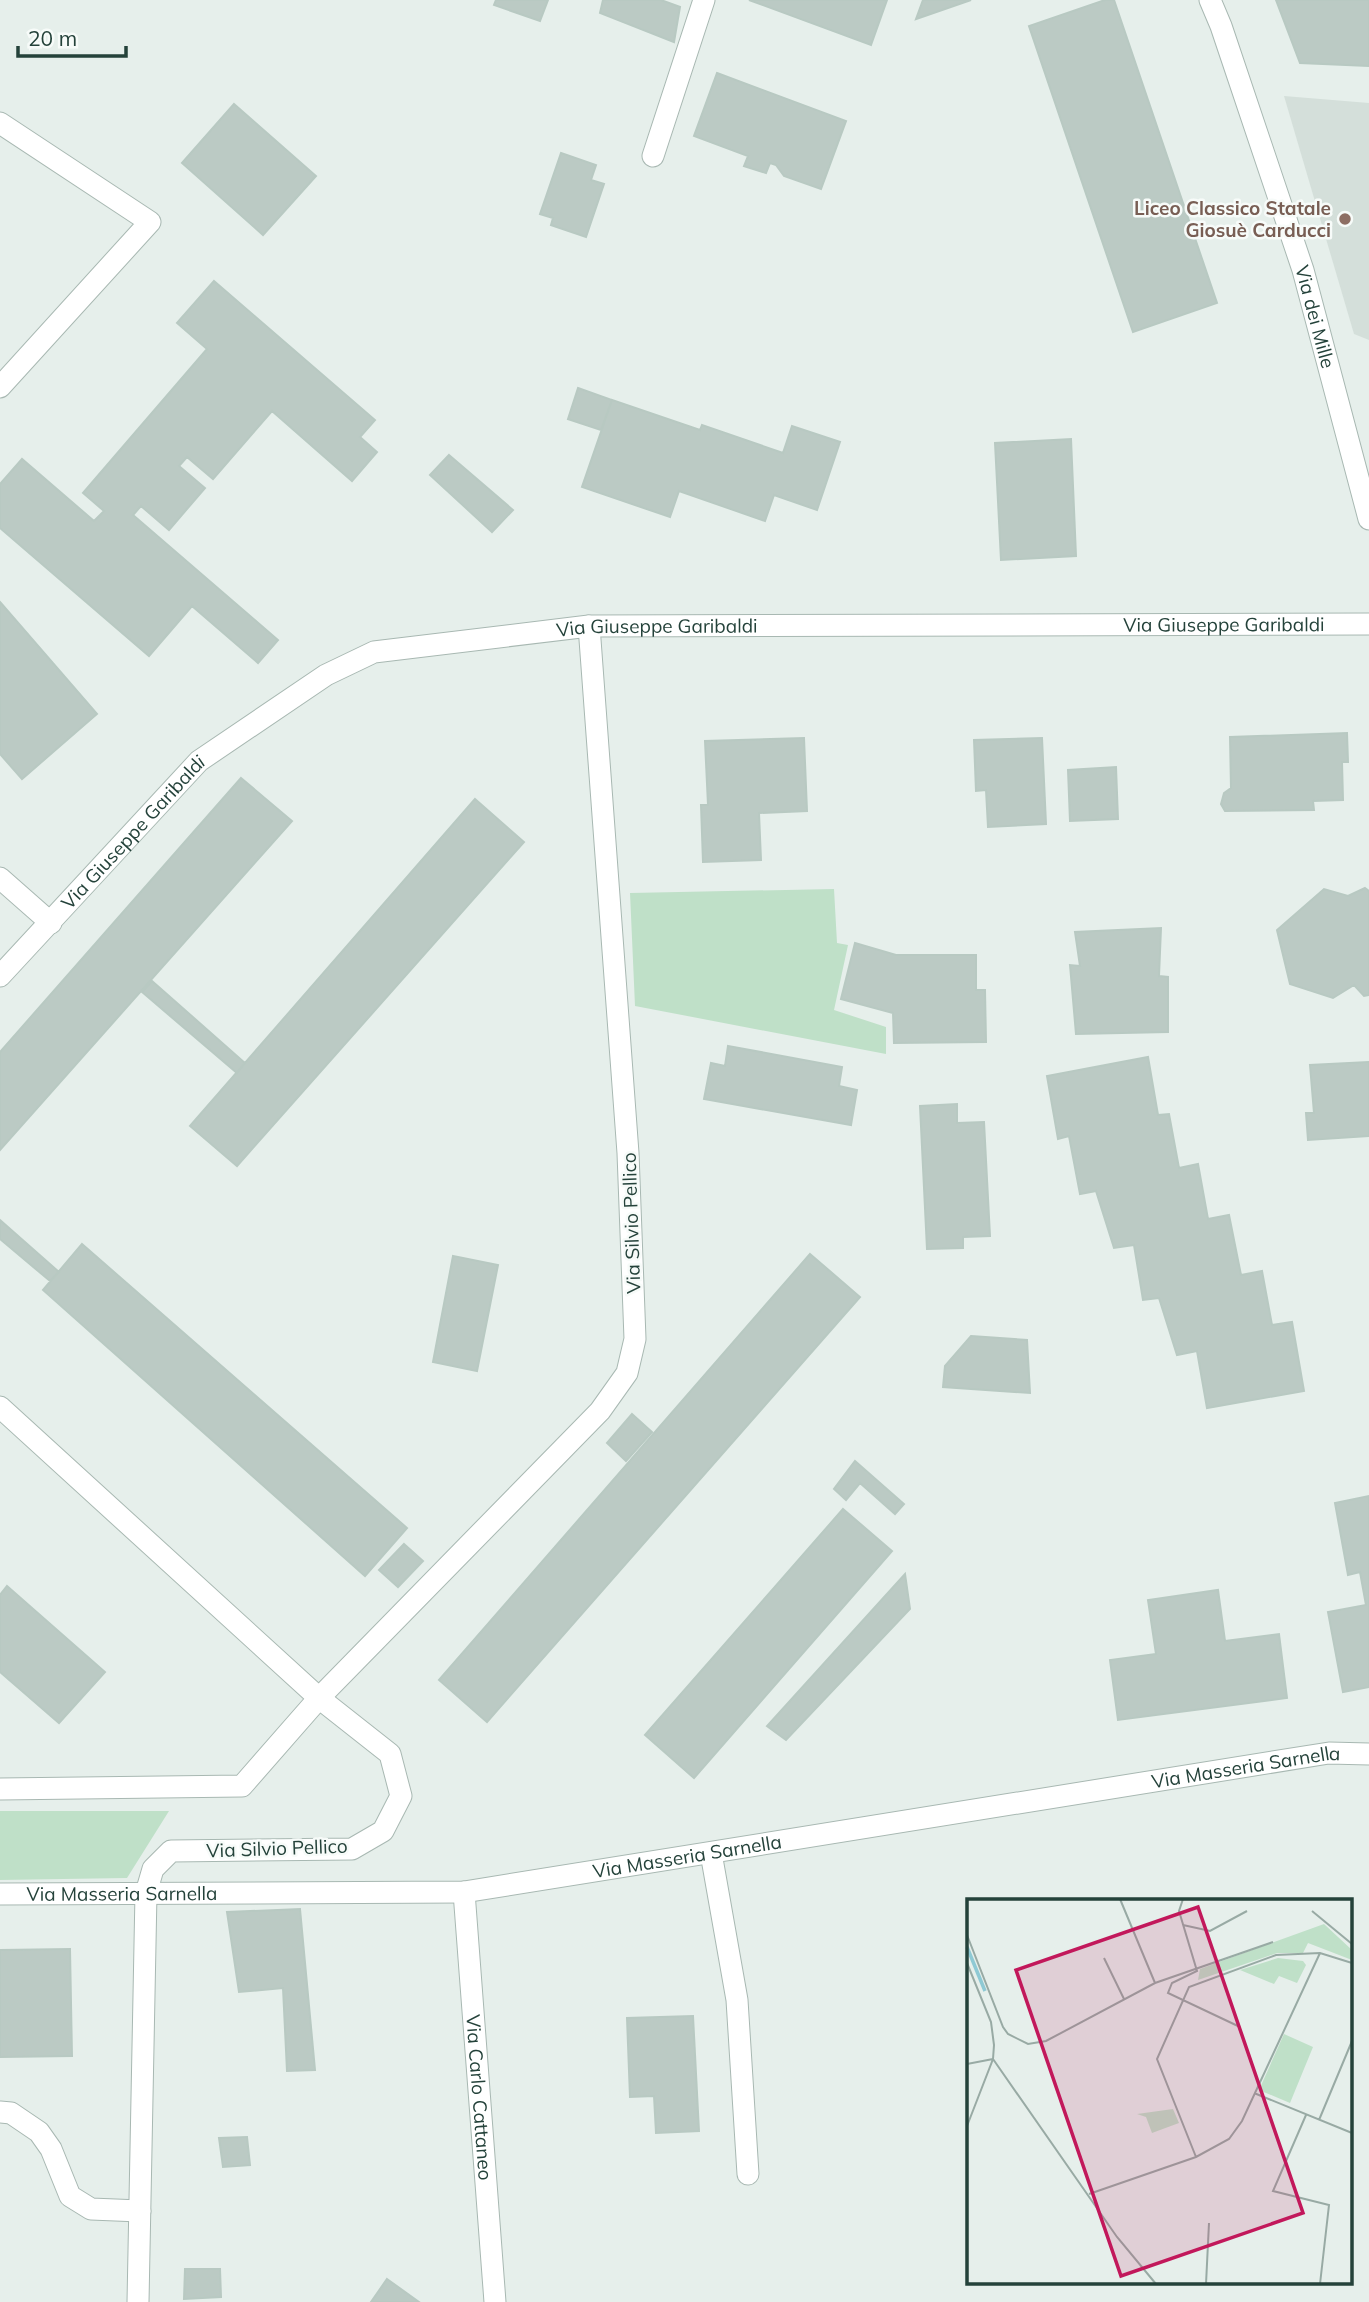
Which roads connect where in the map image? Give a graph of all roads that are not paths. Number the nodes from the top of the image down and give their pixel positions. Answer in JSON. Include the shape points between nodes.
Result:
{"nodes":[{"id":1,"x":704,"y":0,"type":"edge"},
{"id":2,"x":1210,"y":0,"type":"edge"},
{"id":3,"x":0,"y":124,"type":"edge"},
{"id":4,"x":653,"y":156,"type":"dead end"},
{"id":5,"x":0,"y":387,"type":"edge"},
{"id":6,"x":1369,"y":519,"type":"edge"},
{"id":7,"x":1369,"y":624,"type":"edge"},
{"id":8,"x":589,"y":626,"type":"junction"},
{"id":9,"x":0,"y":877,"type":"edge"},
{"id":10,"x":51,"y":923,"type":"junction"},
{"id":11,"x":0,"y":976,"type":"edge"},
{"id":12,"x":0,"y":1407,"type":"edge"},
{"id":13,"x":319,"y":1698,"type":"junction"},
{"id":14,"x":1369,"y":1755,"type":"edge"},
{"id":15,"x":0,"y":1789,"type":"edge"},
{"id":16,"x":711,"y":1853,"type":"junction"},
{"id":17,"x":464,"y":1892,"type":"junction"},
{"id":18,"x":0,"y":1894,"type":"edge"},
{"id":19,"x":146,"y":1894,"type":"junction"},
{"id":20,"x":0,"y":2112,"type":"edge"},
{"id":21,"x":748,"y":2174,"type":"dead end"},
{"id":22,"x":140,"y":2211,"type":"junction"},
{"id":23,"x":138,"y":2302,"type":"edge"},
{"id":24,"x":495,"y":2302,"type":"edge"}],
"edges":[{"from":1,"to":4,"type":"street"},
{"from":2,"to":6,"type":"street","name":"Via dei Mille","via":[[1303,270]]},
{"from":3,"to":5,"type":"street","via":[[150,222]]},
{"from":7,"to":8,"type":"street","name":"Via Giuseppe Garibaldi"},
{"from":8,"to":10,"type":"street","name":"Via Giuseppe Garibaldi","via":[[374,652],[326,675],[199,761]]},
{"from":8,"to":13,"type":"street","name":"Via Silvio Pellico","via":[[628,1153],[635,1339],[627,1373],[600,1411]]},
{"from":9,"to":10,"type":"street"},
{"from":10,"to":11,"type":"street","name":"Via Giuseppe Garibaldi"},
{"from":12,"to":13,"type":"street"},
{"from":13,"to":15,"type":"street","name":"Via Silvio Pellico","via":[[242,1786]]},
{"from":13,"to":19,"type":"street","name":"Via Silvio Pellico","via":[[390,1754],[401,1796],[383,1831],[352,1849],[171,1851],[153,1869]]},
{"from":14,"to":16,"type":"street","name":"Via Masseria Sarnella","via":[[1329,1753]]},
{"from":16,"to":17,"type":"street","name":"Via Masseria Sarnella"},
{"from":16,"to":21,"type":"street","via":[[737,2000]]},
{"from":17,"to":19,"type":"street","name":"Via Masseria Sarnella"},
{"from":17,"to":24,"type":"street","name":"Via Carlo Cattaneo"},
{"from":18,"to":19,"type":"street","name":"Via Masseria Sarnella"},
{"from":19,"to":22,"type":"street"},
{"from":20,"to":22,"type":"street","via":[[11,2113],[39,2132],[71,2196],[91,2209]]},
{"from":22,"to":23,"type":"street"}]}
